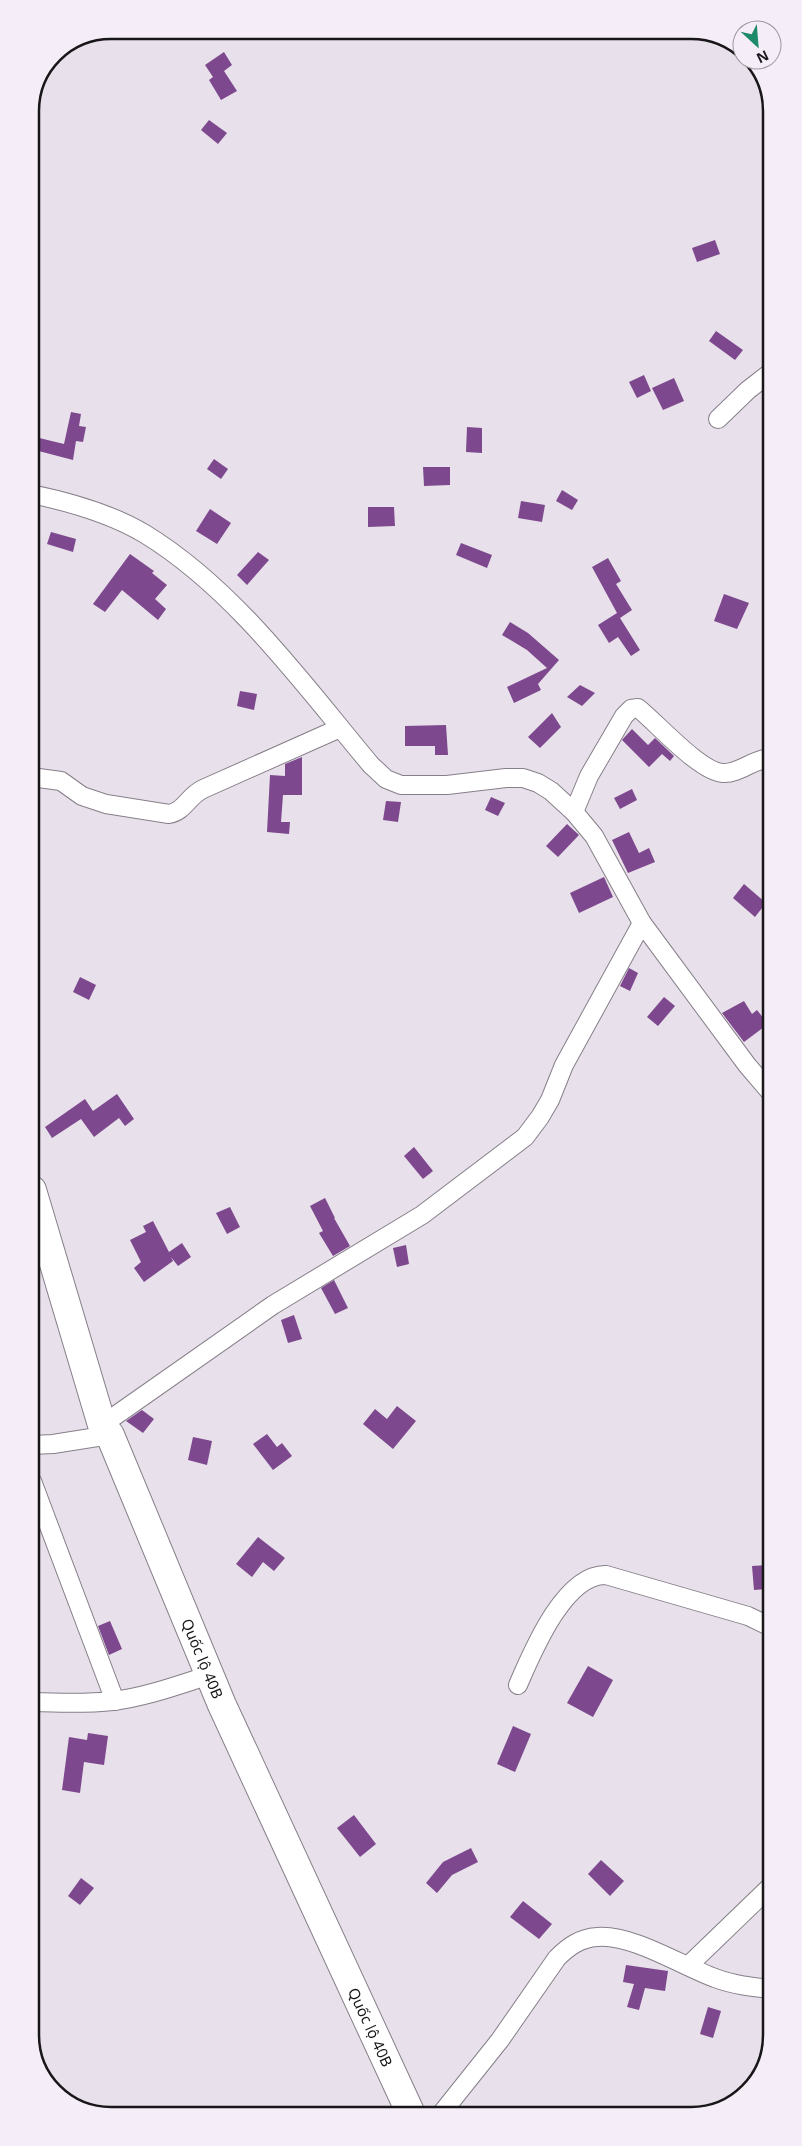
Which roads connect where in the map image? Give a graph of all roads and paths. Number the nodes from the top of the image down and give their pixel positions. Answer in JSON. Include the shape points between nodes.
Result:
{"nodes":[{"id":1,"x":763,"y":378,"type":"edge"},
{"id":2,"x":718,"y":419,"type":"dead end"},
{"id":3,"x":39,"y":496,"type":"edge"},
{"id":4,"x":340,"y":728,"type":"junction"},
{"id":5,"x":763,"y":759,"type":"edge"},
{"id":6,"x":39,"y":778,"type":"edge"},
{"id":7,"x":574,"y":812,"type":"junction"},
{"id":8,"x":642,"y":923,"type":"junction"},
{"id":9,"x":763,"y":1084,"type":"edge"},
{"id":10,"x":39,"y":1215,"type":"edge"},
{"id":11,"x":106,"y":1430,"type":"junction"},
{"id":12,"x":39,"y":1445,"type":"edge"},
{"id":13,"x":39,"y":1500,"type":"edge"},
{"id":14,"x":763,"y":1624,"type":"edge"},
{"id":15,"x":210,"y":1675,"type":"junction"},
{"id":16,"x":518,"y":1685,"type":"dead end"},
{"id":17,"x":115,"y":1701,"type":"junction"},
{"id":18,"x":39,"y":1702,"type":"edge"},
{"id":19,"x":763,"y":1894,"type":"edge"},
{"id":20,"x":688,"y":1966,"type":"junction"},
{"id":21,"x":763,"y":1987,"type":"edge"},
{"id":22,"x":408,"y":2107,"type":"edge"},
{"id":23,"x":447,"y":2107,"type":"edge"}],
"edges":[{"from":1,"to":2,"type":"street"},
{"from":3,"to":4,"type":"street","via":[[89,508],[143,533],[166,548],[230,601]]},
{"from":4,"to":6,"type":"street","via":[[195,793],[178,812],[169,814],[106,804],[82,796],[61,781]]},
{"from":4,"to":7,"type":"street","via":[[371,766],[386,779],[402,785],[448,786],[523,778],[551,791]]},
{"from":5,"to":7,"type":"street","via":[[731,772],[713,770],[691,756],[638,708],[631,709],[589,776]]},
{"from":7,"to":8,"type":"street","via":[[594,836]]},
{"from":8,"to":9,"type":"street"},
{"from":8,"to":11,"type":"street","via":[[564,1065],[550,1100],[524,1137],[422,1215],[273,1305]]},
{"from":10,"to":11,"type":"highway","name":"Quốc lộ 40B"},
{"from":11,"to":12,"type":"street"},
{"from":11,"to":15,"type":"highway","name":"Quốc lộ 40B"},
{"from":13,"to":17,"type":"street"},
{"from":14,"to":16,"type":"street","via":[[739,1613],[598,1574],[578,1586],[561,1605],[538,1640]]},
{"from":15,"to":17,"type":"street"},
{"from":15,"to":22,"type":"highway","name":"Quốc lộ 40B"},
{"from":17,"to":18,"type":"street"},
{"from":19,"to":20,"type":"street"},
{"from":20,"to":21,"type":"street","via":[[716,1979]]},
{"from":20,"to":23,"type":"street","via":[[646,1948],[606,1937],[582,1940],[569,1947],[557,1958],[500,2040]]}]}
